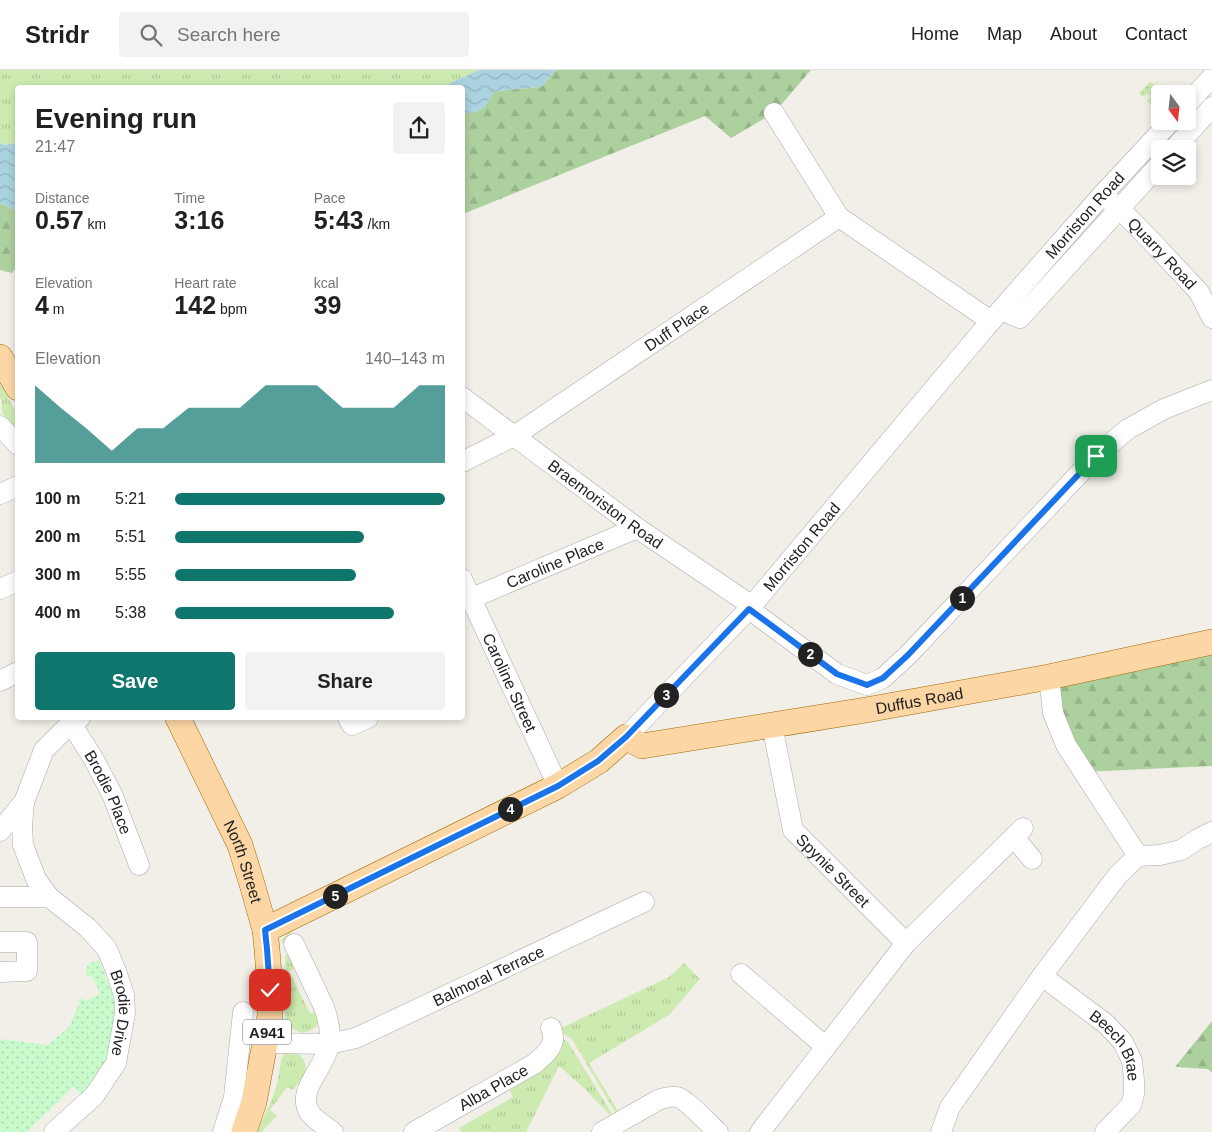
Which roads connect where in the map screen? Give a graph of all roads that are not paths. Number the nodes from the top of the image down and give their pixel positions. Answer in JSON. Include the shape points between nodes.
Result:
{"nodes":[{"id":1,"x":1212,"y":77,"type":"edge"},
{"id":2,"x":1196,"y":94,"type":"edge"},
{"id":3,"x":1212,"y":107,"type":"edge"},
{"id":4,"x":774,"y":113,"type":"dead end"},
{"id":5,"x":1162,"y":130,"type":"edge"},
{"id":6,"x":1182,"y":140,"type":"edge"},
{"id":7,"x":1151,"y":174,"type":"edge"},
{"id":8,"x":1102,"y":196,"type":"junction"},
{"id":9,"x":1119,"y":208,"type":"junction"},
{"id":10,"x":839,"y":217,"type":"junction"},
{"id":11,"x":1205,"y":287,"type":"edge"},
{"id":12,"x":996,"y":316,"type":"junction"},
{"id":13,"x":1212,"y":318,"type":"edge"},
{"id":14,"x":1,"y":360,"type":"edge"},
{"id":15,"x":15,"y":381,"type":"edge"},
{"id":16,"x":1212,"y":390,"type":"edge"},
{"id":17,"x":465,"y":399,"type":"edge"},
{"id":18,"x":0,"y":426,"type":"edge"},
{"id":19,"x":514,"y":436,"type":"junction"},
{"id":20,"x":15,"y":442,"type":"edge"},
{"id":21,"x":465,"y":460,"type":"edge"},
{"id":22,"x":15,"y":487,"type":"edge"},
{"id":23,"x":0,"y":494,"type":"edge"},
{"id":24,"x":637,"y":528,"type":"junction"},
{"id":25,"x":15,"y":582,"type":"edge"},
{"id":26,"x":465,"y":585,"type":"edge"},
{"id":27,"x":0,"y":589,"type":"edge"},
{"id":28,"x":472,"y":598,"type":"junction"},
{"id":29,"x":750,"y":607,"type":"junction"},
{"id":30,"x":1212,"y":642,"type":"edge"},
{"id":31,"x":15,"y":674,"type":"edge"},
{"id":32,"x":1049,"y":677,"type":"junction"},
{"id":33,"x":0,"y":681,"type":"edge"},
{"id":34,"x":75,"y":720,"type":"edge"},
{"id":35,"x":179,"y":720,"type":"edge"},
{"id":36,"x":349,"y":720,"type":"edge"},
{"id":37,"x":363,"y":720,"type":"edge"},
{"id":38,"x":772,"y":725,"type":"junction"},
{"id":39,"x":626,"y":737,"type":"junction"},
{"id":40,"x":558,"y":786,"type":"junction"},
{"id":41,"x":24,"y":802,"type":"junction"},
{"id":42,"x":0,"y":831,"type":"edge"},
{"id":43,"x":1212,"y":832,"type":"edge"},
{"id":44,"x":1138,"y":856,"type":"junction"},
{"id":45,"x":1032,"y":859,"type":"dead end"},
{"id":46,"x":139,"y":865,"type":"dead end"},
{"id":47,"x":0,"y":897,"type":"edge"},
{"id":48,"x":49,"y":897,"type":"junction"},
{"id":49,"x":644,"y":902,"type":"dead end"},
{"id":50,"x":265,"y":930,"type":"junction"},
{"id":51,"x":0,"y":942,"type":"edge"},
{"id":52,"x":906,"y":943,"type":"junction"},
{"id":53,"x":294,"y":944,"type":"dead end"},
{"id":54,"x":0,"y":972,"type":"edge"},
{"id":55,"x":741,"y":974,"type":"dead end"},
{"id":56,"x":1042,"y":976,"type":"junction"},
{"id":57,"x":243,"y":1012,"type":"dead end"},
{"id":58,"x":551,"y":1028,"type":"dead end"},
{"id":59,"x":266,"y":1043,"type":"junction"},
{"id":60,"x":329,"y":1044,"type":"junction"},
{"id":61,"x":826,"y":1047,"type":"junction"},
{"id":62,"x":54,"y":1132,"type":"edge"},
{"id":63,"x":223,"y":1132,"type":"edge"},
{"id":64,"x":244,"y":1132,"type":"edge"},
{"id":65,"x":333,"y":1132,"type":"edge"},
{"id":66,"x":414,"y":1132,"type":"edge"},
{"id":67,"x":602,"y":1132,"type":"edge"},
{"id":68,"x":718,"y":1132,"type":"edge"},
{"id":69,"x":760,"y":1132,"type":"edge"},
{"id":70,"x":941,"y":1132,"type":"edge"},
{"id":71,"x":1105,"y":1132,"type":"edge"}],
"edges":[{"from":1,"to":2,"type":"street"},
{"from":3,"to":6,"type":"street"},
{"from":4,"to":10,"type":"street"},
{"from":5,"to":8,"type":"street","name":"Morriston Road"},
{"from":7,"to":9,"type":"street","name":"Morriston Road"},
{"from":8,"to":9,"type":"street","name":"Quarry Road"},
{"from":8,"to":12,"type":"street","name":"Morriston Road"},
{"from":9,"to":11,"type":"street","name":"Quarry Road","via":[[1156,246]]},
{"from":9,"to":12,"type":"street","name":"Morriston Road","via":[[1020,318]]},
{"from":10,"to":12,"type":"street"},
{"from":10,"to":19,"type":"street","name":"Duff Place"},
{"from":11,"to":13,"type":"street","name":"Quarry Road"},
{"from":12,"to":29,"type":"street","name":"Morriston Road"},
{"from":14,"to":15,"type":"main road"},
{"from":16,"to":29,"type":"street","name":"Braemoriston Road","via":[[1164,409],[1128,430],[1096,456],[883,678],[867,685],[837,674]]},
{"from":17,"to":19,"type":"street","name":"Braemoriston Road"},
{"from":18,"to":20,"type":"street"},
{"from":19,"to":21,"type":"street","name":"Duff Place"},
{"from":19,"to":24,"type":"street","name":"Braemoriston Road"},
{"from":22,"to":23,"type":"street"},
{"from":24,"to":28,"type":"street","name":"Caroline Place"},
{"from":24,"to":29,"type":"street","name":"Braemoriston Road"},
{"from":25,"to":27,"type":"street"},
{"from":26,"to":28,"type":"street","name":"Caroline Street"},
{"from":28,"to":40,"type":"street","name":"Caroline Street"},
{"from":29,"to":39,"type":"street","name":"Morriston Road"},
{"from":30,"to":32,"type":"main road","name":"Duffus Road"},
{"from":31,"to":33,"type":"street"},
{"from":32,"to":38,"type":"main road","name":"Duffus Road"},
{"from":32,"to":44,"type":"street","via":[[1053,713],[1066,745]]},
{"from":34,"to":41,"type":"street","name":"Brodie Drive","via":[[44,750]]},
{"from":34,"to":46,"type":"street","name":"Brodie Place","via":[[112,794]]},
{"from":35,"to":50,"type":"main road","name":"North Street","number":"A941","via":[[240,845]]},
{"from":36,"to":37,"type":"street","via":[[352,725]]},
{"from":38,"to":39,"type":"main road","name":"Duffus Road","via":[[642,746]]},
{"from":38,"to":52,"type":"street","name":"Spynie Street","via":[[793,830]]},
{"from":39,"to":40,"type":"main road","name":"Morriston Road","via":[[598,761]]},
{"from":40,"to":50,"type":"main road","name":"Morriston Road"},
{"from":41,"to":42,"type":"street","name":"Brodie Drive"},
{"from":41,"to":48,"type":"street","name":"Brodie Drive","via":[[23,845],[36,879]]},
{"from":43,"to":44,"type":"street","via":[[1181,850],[1160,856]]},
{"from":44,"to":56,"type":"street","via":[[1118,875]]},
{"from":45,"to":52,"type":"street","via":[[1019,833]]},
{"from":47,"to":48,"type":"street"},
{"from":48,"to":62,"type":"street","name":"Brodie Drive","via":[[88,928],[107,949],[124,995],[125,1013],[116,1063],[94,1096]]},
{"from":49,"to":60,"type":"street","name":"Balmoral Terrace","via":[[356,1038]]},
{"from":50,"to":59,"type":"main road","name":"North Street","number":"A941","via":[[270,990]]},
{"from":51,"to":54,"type":"street","via":[[27,942],[28,972]]},
{"from":52,"to":61,"type":"street"},
{"from":53,"to":60,"type":"street","via":[[328,1018]]},
{"from":55,"to":61,"type":"street"},
{"from":56,"to":70,"type":"street","via":[[950,1107]]},
{"from":56,"to":71,"type":"street","name":"Beech Brae","via":[[1106,1024],[1123,1042],[1132,1061],[1134,1094],[1131,1105]]},
{"from":57,"to":63,"type":"street","via":[[234,1097]]},
{"from":58,"to":66,"type":"street","name":"Alba Place","via":[[554,1034],[550,1048],[534,1064]]},
{"from":59,"to":60,"type":"street","name":"Balmoral Terrace"},
{"from":59,"to":64,"type":"main road","name":"North Street","number":"A941","via":[[254,1102]]},
{"from":60,"to":65,"type":"street","via":[[311,1081],[306,1100],[315,1118]]},
{"from":61,"to":69,"type":"street"},
{"from":67,"to":68,"type":"street","via":[[669,1097],[678,1097],[686,1102]]}]}
